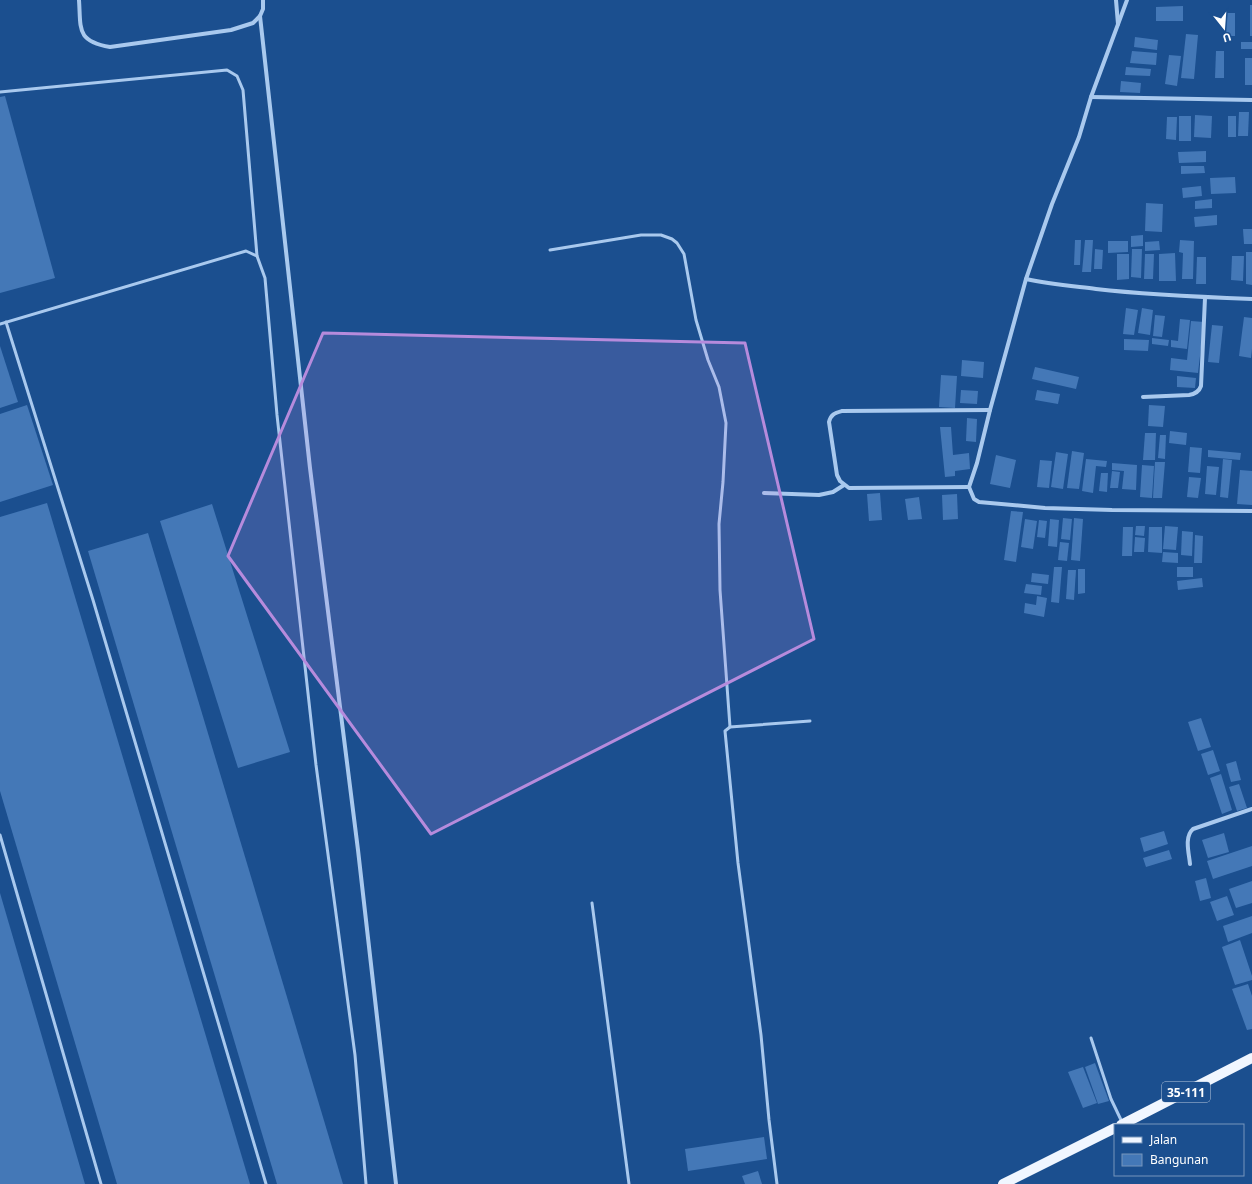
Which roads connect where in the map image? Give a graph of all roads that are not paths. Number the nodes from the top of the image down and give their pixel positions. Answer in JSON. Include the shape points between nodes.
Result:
{"nodes":[{"id":1,"x":79,"y":0,"type":"edge"},
{"id":2,"x":263,"y":0,"type":"edge"},
{"id":3,"x":1116,"y":0,"type":"edge"},
{"id":4,"x":1127,"y":0,"type":"edge"},
{"id":5,"x":260,"y":16,"type":"junction"},
{"id":6,"x":1118,"y":25,"type":"junction"},
{"id":7,"x":0,"y":92,"type":"edge"},
{"id":8,"x":1091,"y":97,"type":"junction"},
{"id":9,"x":1252,"y":100,"type":"edge"},
{"id":10,"x":550,"y":250,"type":"dead end"},
{"id":11,"x":257,"y":256,"type":"junction"},
{"id":12,"x":1026,"y":279,"type":"junction"},
{"id":13,"x":1205,"y":298,"type":"junction"},
{"id":14,"x":1252,"y":299,"type":"edge"},
{"id":15,"x":6,"y":322,"type":"junction"},
{"id":16,"x":0,"y":324,"type":"edge"},
{"id":17,"x":1143,"y":397,"type":"dead end"},
{"id":18,"x":990,"y":410,"type":"junction"},
{"id":19,"x":844,"y":485,"type":"junction"},
{"id":20,"x":969,"y":487,"type":"junction"},
{"id":21,"x":764,"y":493,"type":"dead end"},
{"id":22,"x":1252,"y":511,"type":"edge"},
{"id":23,"x":810,"y":721,"type":"dead end"},
{"id":24,"x":730,"y":727,"type":"junction"},
{"id":25,"x":1252,"y":810,"type":"edge"},
{"id":26,"x":0,"y":835,"type":"edge"},
{"id":27,"x":1190,"y":864,"type":"dead end"},
{"id":28,"x":592,"y":903,"type":"dead end"},
{"id":29,"x":1091,"y":1038,"type":"dead end"},
{"id":30,"x":1252,"y":1058,"type":"edge"},
{"id":31,"x":1118,"y":1124,"type":"edge"},
{"id":32,"x":1123,"y":1124,"type":"edge"},
{"id":33,"x":1114,"y":1128,"type":"edge"},
{"id":34,"x":101,"y":1184,"type":"edge"},
{"id":35,"x":266,"y":1184,"type":"edge"},
{"id":36,"x":366,"y":1184,"type":"edge"},
{"id":37,"x":396,"y":1184,"type":"edge"},
{"id":38,"x":629,"y":1184,"type":"edge"},
{"id":39,"x":777,"y":1184,"type":"edge"},
{"id":40,"x":1003,"y":1184,"type":"edge"}],
"edges":[{"from":1,"to":5,"type":"street","via":[[83,36],[88,41],[110,47],[231,30],[253,23]]},
{"from":2,"to":5,"type":"street"},
{"from":3,"to":6,"type":"street"},
{"from":4,"to":6,"type":"street"},
{"from":5,"to":37,"type":"street","via":[[310,468],[358,850]]},
{"from":6,"to":8,"type":"street"},
{"from":7,"to":11,"type":"lane","via":[[227,70],[237,76],[243,90]]},
{"from":8,"to":9,"type":"street"},
{"from":8,"to":12,"type":"street","via":[[1079,137]]},
{"from":10,"to":24,"type":"lane","via":[[641,235],[661,235],[677,243],[684,254],[696,320],[719,388],[726,423],[719,524],[720,590]]},
{"from":11,"to":15,"type":"lane","via":[[246,251]]},
{"from":11,"to":36,"type":"lane","via":[[265,278],[277,416],[311,717],[355,1055]]},
{"from":12,"to":13,"type":"street","via":[[1048,284],[1140,294]]},
{"from":12,"to":18,"type":"street"},
{"from":13,"to":14,"type":"street"},
{"from":13,"to":17,"type":"street","via":[[1200,391],[1189,395]]},
{"from":15,"to":16,"type":"lane"},
{"from":15,"to":35,"type":"lane","via":[[93,600]]},
{"from":18,"to":19,"type":"street","via":[[836,412],[829,422],[837,475]]},
{"from":18,"to":20,"type":"street"},
{"from":19,"to":20,"type":"street","via":[[849,488]]},
{"from":19,"to":21,"type":"street","via":[[833,492],[819,495]]},
{"from":20,"to":22,"type":"street","via":[[974,499],[979,502],[1045,508]]},
{"from":23,"to":24,"type":"lane"},
{"from":24,"to":39,"type":"lane","via":[[725,730],[738,863],[761,1035]]},
{"from":25,"to":27,"type":"street","via":[[1189,832]]},
{"from":26,"to":34,"type":"lane"},
{"from":28,"to":38,"type":"lane"},
{"from":29,"to":31,"type":"lane"},
{"from":30,"to":32,"type":"main road","number":"35-111"},
{"from":33,"to":40,"type":"main road","number":"35-111"}]}
